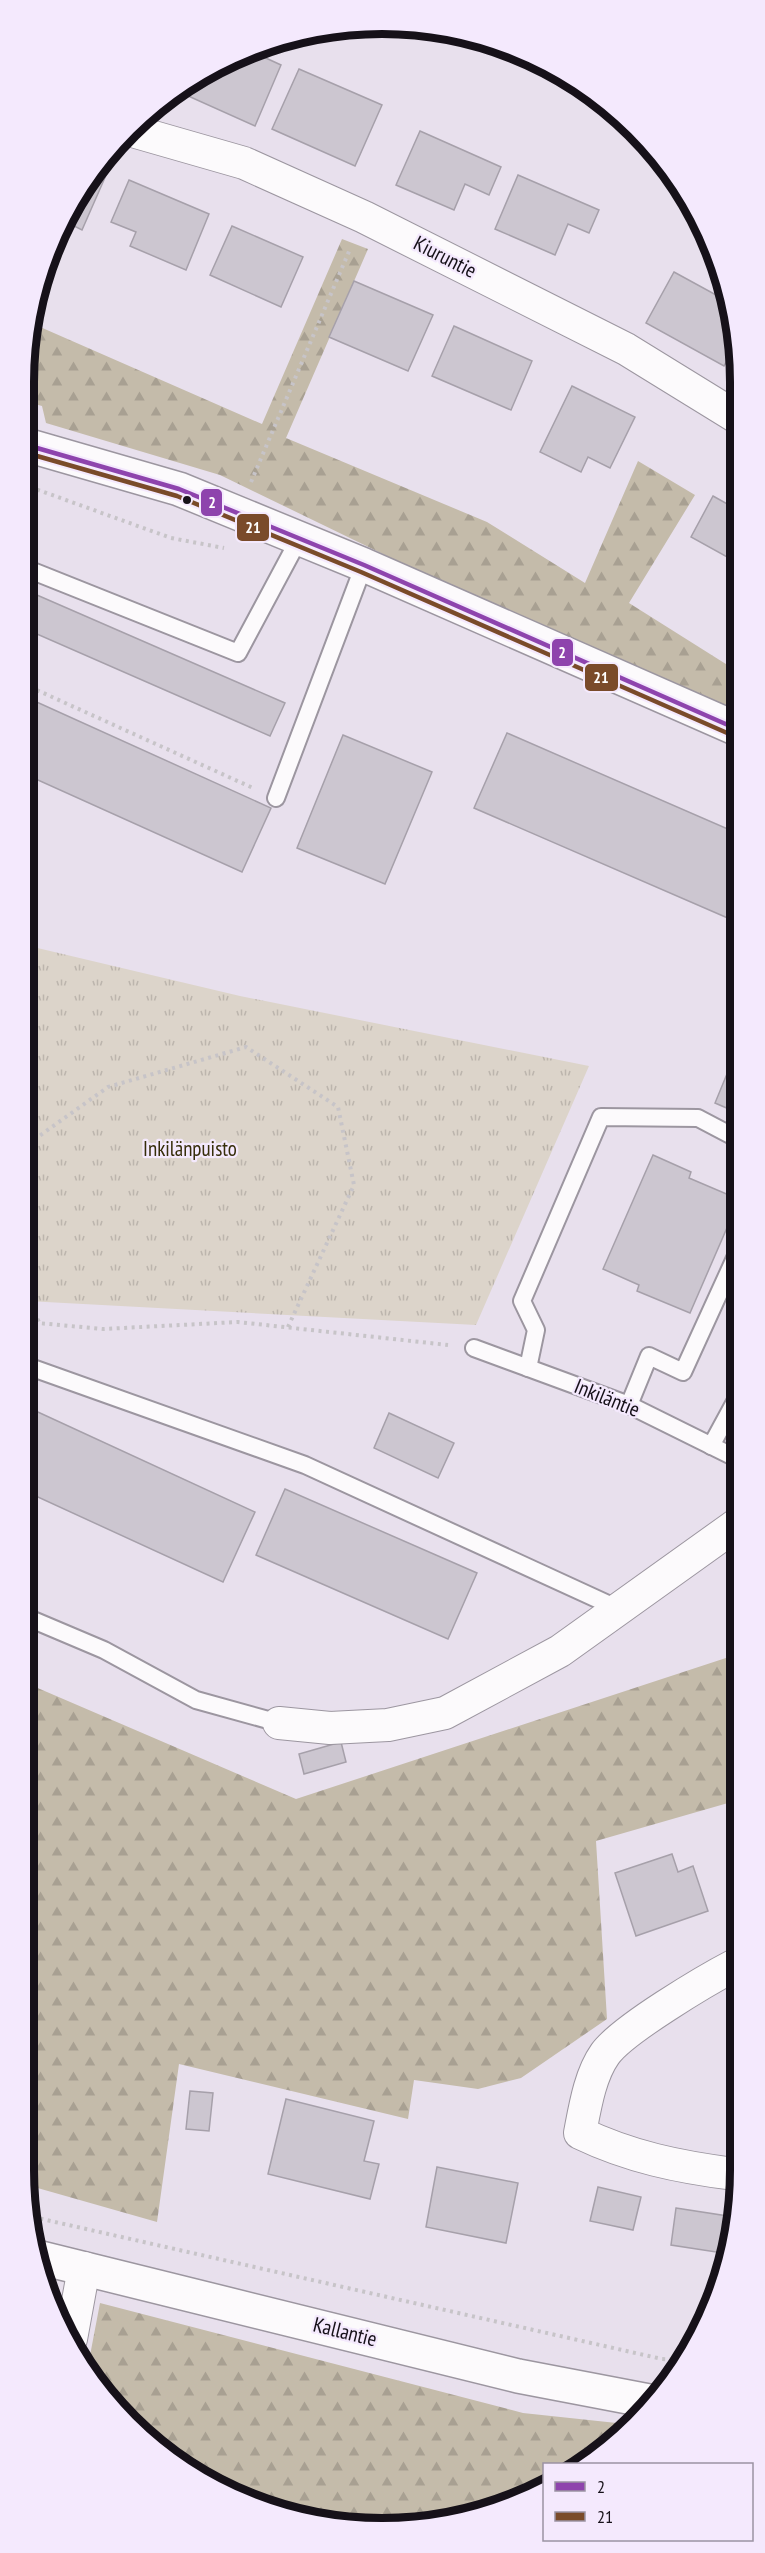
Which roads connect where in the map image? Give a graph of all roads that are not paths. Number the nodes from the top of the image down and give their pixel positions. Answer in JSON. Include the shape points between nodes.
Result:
{"nodes":[{"id":1,"x":139,"y":133,"type":"edge"},
{"id":2,"x":730,"y":413,"type":"edge"},
{"id":3,"x":34,"y":447,"type":"edge"},
{"id":4,"x":300,"y":538,"type":"junction"},
{"id":5,"x":364,"y":565,"type":"junction"},
{"id":6,"x":34,"y":572,"type":"edge"},
{"id":7,"x":730,"y":726,"type":"edge"},
{"id":8,"x":276,"y":798,"type":"road end"},
{"id":9,"x":730,"y":1135,"type":"edge"},
{"id":10,"x":730,"y":1269,"type":"edge"},
{"id":11,"x":474,"y":1348,"type":"road end"},
{"id":12,"x":34,"y":1368,"type":"edge"},
{"id":13,"x":528,"y":1368,"type":"junction"},
{"id":14,"x":629,"y":1405,"type":"junction"},
{"id":15,"x":730,"y":1411,"type":"edge"},
{"id":16,"x":711,"y":1446,"type":"junction"},
{"id":17,"x":730,"y":1455,"type":"edge"},
{"id":18,"x":730,"y":1529,"type":"edge"},
{"id":19,"x":621,"y":1610,"type":"junction"},
{"id":20,"x":34,"y":1620,"type":"edge"},
{"id":21,"x":279,"y":1723,"type":"joint"},
{"id":22,"x":730,"y":1968,"type":"edge"},
{"id":23,"x":730,"y":2173,"type":"edge"},
{"id":24,"x":46,"y":2259,"type":"edge"},
{"id":25,"x":84,"y":2268,"type":"junction"},
{"id":26,"x":73,"y":2329,"type":"edge"},
{"id":27,"x":644,"y":2400,"type":"edge"}],
"edges":[{"from":1,"to":2,"type":"street","name":"Kiuruntie","via":[[244,163],[364,217],[626,349]]},
{"from":3,"to":4,"type":"street","via":[[179,489]]},
{"from":4,"to":5,"type":"street"},
{"from":4,"to":6,"type":"lane","via":[[238,653]]},
{"from":5,"to":7,"type":"street"},
{"from":5,"to":8,"type":"lane"},
{"from":9,"to":13,"type":"lane","via":[[698,1118],[601,1117],[522,1301],[536,1330]]},
{"from":10,"to":14,"type":"lane","via":[[682,1372],[649,1356]]},
{"from":11,"to":13,"type":"lane","name":"Inkiläntie"},
{"from":12,"to":19,"type":"lane","via":[[305,1465]]},
{"from":13,"to":14,"type":"lane","name":"Inkiläntie"},
{"from":14,"to":16,"type":"lane","name":"Inkiläntie"},
{"from":15,"to":16,"type":"lane"},
{"from":16,"to":17,"type":"lane","name":"Inkiläntie"},
{"from":18,"to":19,"type":"street"},
{"from":19,"to":21,"type":"street","via":[[560,1651],[445,1713],[388,1725],[330,1728]]},
{"from":20,"to":21,"type":"lane","via":[[104,1650],[196,1700]]},
{"from":22,"to":23,"type":"street","via":[[630,2032],[606,2053],[584,2110],[580,2133],[613,2149],[657,2162]]},
{"from":24,"to":25,"type":"street","name":"Kallantie"},
{"from":25,"to":26,"type":"street"},
{"from":25,"to":27,"type":"street","name":"Kallantie","via":[[518,2376]]}]}
